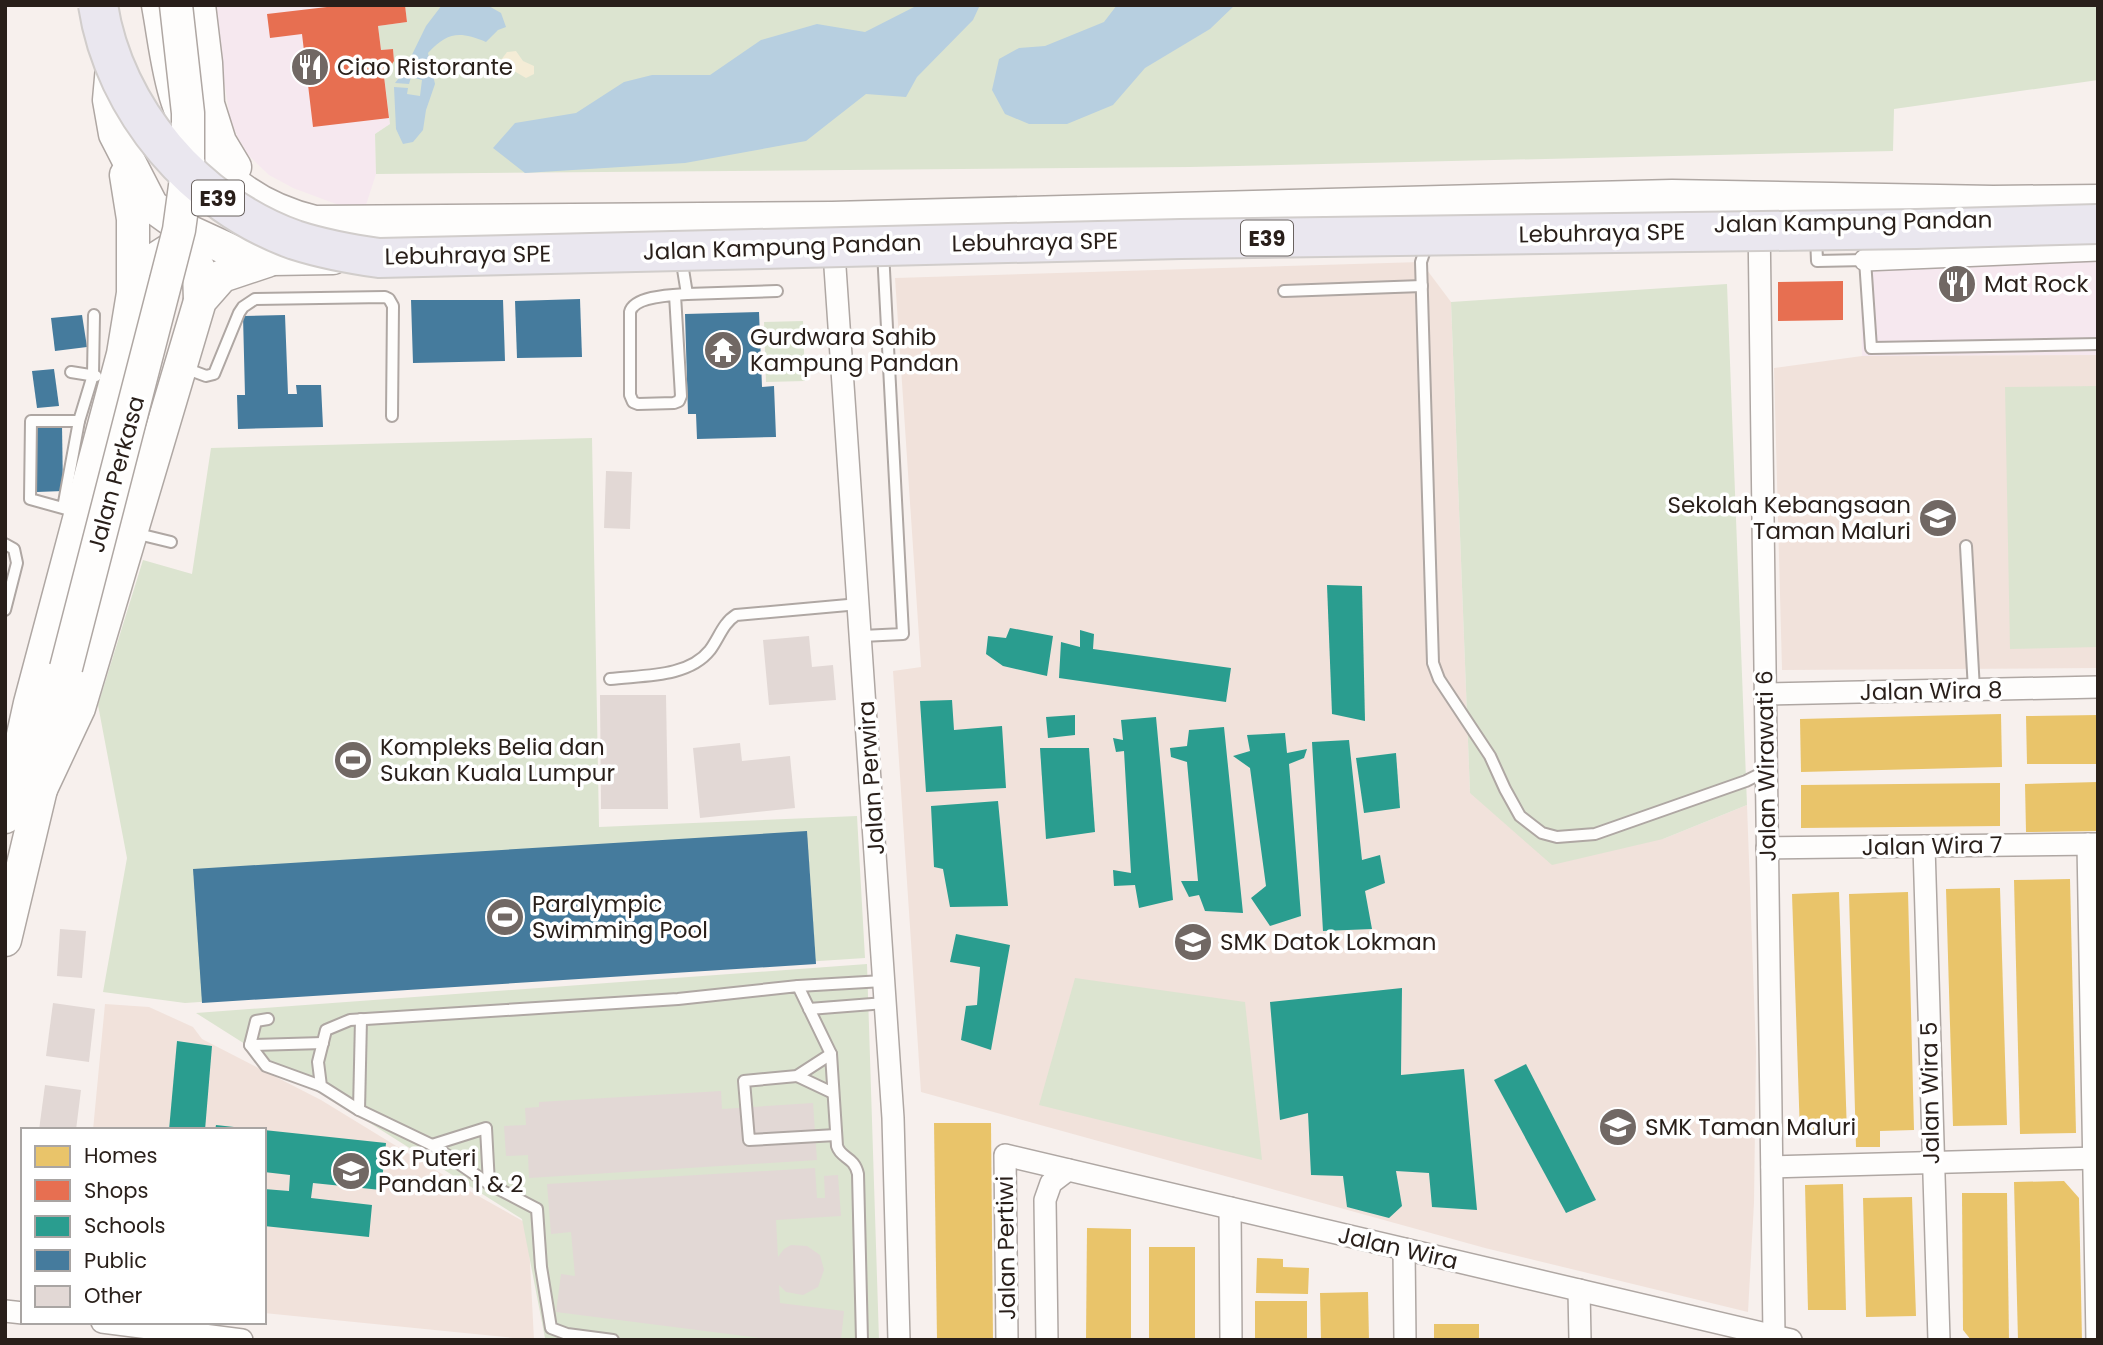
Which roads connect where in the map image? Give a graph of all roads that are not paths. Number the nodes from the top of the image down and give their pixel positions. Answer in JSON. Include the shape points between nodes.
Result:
{"nodes":[{"id":1,"x":98,"y":5,"type":"edge"},
{"id":2,"x":111,"y":5,"type":"edge"},
{"id":3,"x":158,"y":5,"type":"edge"},
{"id":4,"x":176,"y":5,"type":"edge"},
{"id":5,"x":199,"y":5,"type":"edge"},
{"id":6,"x":122,"y":152,"type":"junction"},
{"id":7,"x":2098,"y":202,"type":"edge"},
{"id":8,"x":1815,"y":209,"type":"junction"},
{"id":9,"x":1758,"y":210,"type":"junction"},
{"id":10,"x":2098,"y":216,"type":"edge"},
{"id":11,"x":316,"y":222,"type":"junction"},
{"id":12,"x":2098,"y":223,"type":"edge"},
{"id":13,"x":833,"y":231,"type":"junction"},
{"id":14,"x":1432,"y":231,"type":"junction"},
{"id":15,"x":883,"y":244,"type":"junction"},
{"id":16,"x":2098,"y":250,"type":"edge"},
{"id":17,"x":681,"y":251,"type":"junction"},
{"id":18,"x":272,"y":259,"type":"junction"},
{"id":19,"x":1866,"y":260,"type":"junction"},
{"id":20,"x":1422,"y":286,"type":"junction"},
{"id":21,"x":777,"y":291,"type":"dead end"},
{"id":22,"x":1284,"y":291,"type":"dead end"},
{"id":23,"x":133,"y":293,"type":"junction"},
{"id":24,"x":687,"y":294,"type":"junction"},
{"id":25,"x":675,"y":295,"type":"junction"},
{"id":26,"x":200,"y":301,"type":"junction"},
{"id":27,"x":94,"y":315,"type":"dead end"},
{"id":28,"x":2098,"y":344,"type":"edge"},
{"id":29,"x":180,"y":366,"type":"junction"},
{"id":30,"x":71,"y":372,"type":"dead end"},
{"id":31,"x":104,"y":377,"type":"junction"},
{"id":32,"x":392,"y":416,"type":"dead end"},
{"id":33,"x":79,"y":421,"type":"junction"},
{"id":34,"x":71,"y":511,"type":"junction"},
{"id":35,"x":131,"y":532,"type":"junction"},
{"id":36,"x":171,"y":542,"type":"dead end"},
{"id":37,"x":5,"y":544,"type":"edge"},
{"id":38,"x":1966,"y":546,"type":"dead end"},
{"id":39,"x":859,"y":604,"type":"junction"},
{"id":40,"x":5,"y":610,"type":"edge"},
{"id":41,"x":862,"y":636,"type":"junction"},
{"id":42,"x":610,"y":679,"type":"dead end"},
{"id":43,"x":2098,"y":687,"type":"edge"},
{"id":44,"x":1974,"y":690,"type":"junction"},
{"id":45,"x":1765,"y":694,"type":"junction"},
{"id":46,"x":1766,"y":771,"type":"junction"},
{"id":47,"x":41,"y":789,"type":"junction"},
{"id":48,"x":5,"y":817,"type":"edge"},
{"id":49,"x":2093,"y":844,"type":"edge"},
{"id":50,"x":1924,"y":846,"type":"junction"},
{"id":51,"x":1767,"y":848,"type":"junction"},
{"id":52,"x":5,"y":940,"type":"edge"},
{"id":53,"x":798,"y":986,"type":"junction"},
{"id":54,"x":884,"y":992,"type":"junction"},
{"id":55,"x":809,"y":1009,"type":"junction"},
{"id":56,"x":268,"y":1019,"type":"dead end"},
{"id":57,"x":361,"y":1019,"type":"junction"},
{"id":58,"x":323,"y":1043,"type":"junction"},
{"id":59,"x":250,"y":1045,"type":"junction"},
{"id":60,"x":831,"y":1054,"type":"junction"},
{"id":61,"x":797,"y":1076,"type":"junction"},
{"id":62,"x":321,"y":1086,"type":"junction"},
{"id":63,"x":834,"y":1093,"type":"junction"},
{"id":64,"x":359,"y":1110,"type":"junction"},
{"id":65,"x":836,"y":1135,"type":"junction"},
{"id":66,"x":432,"y":1145,"type":"junction"},
{"id":67,"x":1005,"y":1155,"type":"joint"},
{"id":68,"x":2096,"y":1158,"type":"edge"},
{"id":69,"x":1932,"y":1163,"type":"junction"},
{"id":70,"x":1772,"y":1167,"type":"junction"},
{"id":71,"x":1068,"y":1170,"type":"junction"},
{"id":72,"x":489,"y":1184,"type":"junction"},
{"id":73,"x":1230,"y":1208,"type":"junction"},
{"id":74,"x":1404,"y":1249,"type":"junction"},
{"id":75,"x":1579,"y":1290,"type":"junction"},
{"id":76,"x":118,"y":1324,"type":"edge"},
{"id":77,"x":1770,"y":1337,"type":"edge"},
{"id":78,"x":242,"y":1340,"type":"edge"},
{"id":79,"x":613,"y":1340,"type":"edge"},
{"id":80,"x":862,"y":1340,"type":"edge"},
{"id":81,"x":899,"y":1340,"type":"edge"},
{"id":82,"x":1007,"y":1340,"type":"edge"},
{"id":83,"x":1047,"y":1340,"type":"edge"},
{"id":84,"x":1231,"y":1340,"type":"edge"},
{"id":85,"x":1405,"y":1340,"type":"edge"},
{"id":86,"x":1580,"y":1340,"type":"edge"},
{"id":87,"x":1939,"y":1340,"type":"edge"},
{"id":88,"x":2097,"y":1340,"type":"edge"}],
"edges":[{"from":1,"to":12,"type":"highway","name":"Lebuhraya SPE","number":"E39","bridge":true,"via":[[108,47],[126,90],[156,137],[194,179],[267,228],[321,248],[369,257]]},
{"from":2,"to":6,"type":"street","name":"Jalan Kampung Pandan","via":[[109,100]]},
{"from":2,"to":7,"type":"highway","name":"Lebuhraya SPE","number":"E39","via":[[123,52],[144,99],[190,161],[252,207],[291,224],[333,234],[1152,224]]},
{"from":3,"to":11,"type":"street","name":"Jalan Kampung Pandan","via":[[176,99],[201,149],[227,179],[260,202]]},
{"from":4,"to":47,"type":"street","name":"Jalan Perkasa","bridge":true,"via":[[188,113],[188,164],[179,230],[66,668]]},
{"from":5,"to":11,"type":"street","name":"Jalan Kampung Pandan","via":[[211,43],[208,104],[229,159],[268,201]]},
{"from":6,"to":18,"type":"street","name":"Jalan Kampung Pandan","via":[[152,206],[167,218],[225,249]]},
{"from":6,"to":23,"type":"street","name":"Jalan Perkasa","via":[[133,219]]},
{"from":7,"to":8,"type":"street","name":"Jalan Kampung Pandan"},
{"from":8,"to":9,"type":"street","name":"Jalan Kampung Pandan"},
{"from":8,"to":10,"type":"street","name":"Jalan Kampung Pandan","via":[[2007,219]]},
{"from":8,"to":19,"type":"lane","via":[[1817,261]]},
{"from":9,"to":13,"type":"street","name":"Jalan Kampung Pandan","via":[[1672,196]]},
{"from":9,"to":14,"type":"street","name":"Jalan Kampung Pandan"},
{"from":9,"to":45,"type":"street","name":"Jalan Wirawati 6"},
{"from":11,"to":13,"type":"street","name":"Jalan Kampung Pandan"},
{"from":13,"to":15,"type":"street","name":"Jalan Kampung Pandan"},
{"from":13,"to":17,"type":"street","name":"Jalan Kampung Pandan"},
{"from":13,"to":39,"type":"street","name":"Jalan Perwira"},
{"from":14,"to":15,"type":"street","name":"Jalan Kampung Pandan"},
{"from":14,"to":20,"type":"lane","via":[[1421,262]]},
{"from":15,"to":41,"type":"lane","via":[[903,634]]},
{"from":16,"to":19,"type":"street"},
{"from":17,"to":18,"type":"street","name":"Jalan Kampung Pandan"},
{"from":17,"to":24,"type":"lane"},
{"from":18,"to":26,"type":"street","via":[[222,276]]},
{"from":19,"to":28,"type":"lane","via":[[1871,348]]},
{"from":20,"to":22,"type":"lane"},
{"from":20,"to":46,"type":"lane","via":[[1433,663],[1490,756],[1520,816],[1542,833],[1557,837],[1595,834]]},
{"from":21,"to":24,"type":"lane"},
{"from":23,"to":26,"type":"street","via":[[150,264],[168,251],[196,262]]},
{"from":23,"to":31,"type":"street","name":"Jalan Perkasa","via":[[123,354]]},
{"from":24,"to":25,"type":"lane"},
{"from":25,"to":25,"type":"lane","via":[[681,396],[674,403],[638,404],[630,395],[632,306]]},
{"from":26,"to":29,"type":"street"},
{"from":27,"to":31,"type":"lane"},
{"from":29,"to":32,"type":"lane","via":[[206,376],[214,374],[239,313],[255,299],[385,297],[393,306]]},
{"from":29,"to":35,"type":"street"},
{"from":30,"to":31,"type":"lane"},
{"from":31,"to":33,"type":"lane"},
{"from":31,"to":34,"type":"street","name":"Jalan Perkasa"},
{"from":33,"to":34,"type":"lane"},
{"from":33,"to":34,"type":"lane","via":[[31,421],[30,499]]},
{"from":34,"to":48,"type":"street","name":"Jalan Perkasa"},
{"from":35,"to":36,"type":"lane"},
{"from":35,"to":47,"type":"street","via":[[79,708]]},
{"from":37,"to":40,"type":"lane","via":[[15,549],[18,563]]},
{"from":38,"to":44,"type":"lane"},
{"from":39,"to":41,"type":"street","name":"Jalan Perwira"},
{"from":39,"to":42,"type":"lane","via":[[745,612],[728,620],[710,650],[692,666]]},
{"from":41,"to":54,"type":"street","name":"Jalan Perwira"},
{"from":43,"to":44,"type":"street","name":"Jalan Wira 8"},
{"from":44,"to":45,"type":"street","name":"Jalan Wira 8"},
{"from":45,"to":46,"type":"street","name":"Jalan Wirawati 6"},
{"from":46,"to":51,"type":"street","name":"Jalan Wirawati 6"},
{"from":47,"to":52,"type":"street","name":"Jalan Perkasa"},
{"from":49,"to":50,"type":"street","name":"Jalan Wira 7"},
{"from":49,"to":68,"type":"street"},
{"from":50,"to":51,"type":"street","name":"Jalan Wira 7"},
{"from":50,"to":69,"type":"street","name":"Jalan Wira 5"},
{"from":51,"to":70,"type":"street","name":"Jalan Wirawati 6"},
{"from":53,"to":54,"type":"lane"},
{"from":53,"to":55,"type":"lane"},
{"from":53,"to":57,"type":"lane","via":[[678,999]]},
{"from":54,"to":55,"type":"lane"},
{"from":54,"to":81,"type":"street","name":"Jalan Perwira"},
{"from":55,"to":60,"type":"lane"},
{"from":56,"to":59,"type":"lane","via":[[256,1021]]},
{"from":57,"to":58,"type":"lane","via":[[326,1030]]},
{"from":57,"to":64,"type":"lane"},
{"from":58,"to":59,"type":"lane"},
{"from":58,"to":62,"type":"lane","via":[[318,1062]]},
{"from":59,"to":62,"type":"lane","via":[[266,1066]]},
{"from":60,"to":61,"type":"lane"},
{"from":60,"to":63,"type":"lane"},
{"from":61,"to":63,"type":"lane"},
{"from":61,"to":65,"type":"lane","via":[[744,1081],[749,1140]]},
{"from":62,"to":64,"type":"lane"},
{"from":63,"to":65,"type":"lane"},
{"from":64,"to":66,"type":"lane"},
{"from":65,"to":80,"type":"lane","via":[[839,1151],[854,1161],[858,1174]]},
{"from":66,"to":72,"type":"lane"},
{"from":66,"to":72,"type":"lane","via":[[486,1128]]},
{"from":67,"to":71,"type":"street","name":"Jalan Wira"},
{"from":67,"to":82,"type":"street","name":"Jalan Pertiwi"},
{"from":68,"to":69,"type":"street"},
{"from":68,"to":88,"type":"street"},
{"from":69,"to":70,"type":"street"},
{"from":69,"to":87,"type":"street","name":"Jalan Wira 5"},
{"from":70,"to":77,"type":"street","name":"Jalan Wirawati 6"},
{"from":71,"to":73,"type":"street","name":"Jalan Wira"},
{"from":71,"to":83,"type":"street","name":"Jalan Pertiwi","via":[[1051,1183],[1045,1200]]},
{"from":72,"to":79,"type":"lane","via":[[537,1209],[551,1328]]},
{"from":73,"to":74,"type":"street","name":"Jalan Wira"},
{"from":73,"to":84,"type":"street"},
{"from":74,"to":75,"type":"street","name":"Jalan Wira"},
{"from":74,"to":85,"type":"street"},
{"from":75,"to":77,"type":"street","name":"Jalan Wira"},
{"from":75,"to":86,"type":"street"},
{"from":76,"to":78,"type":"street"}]}
